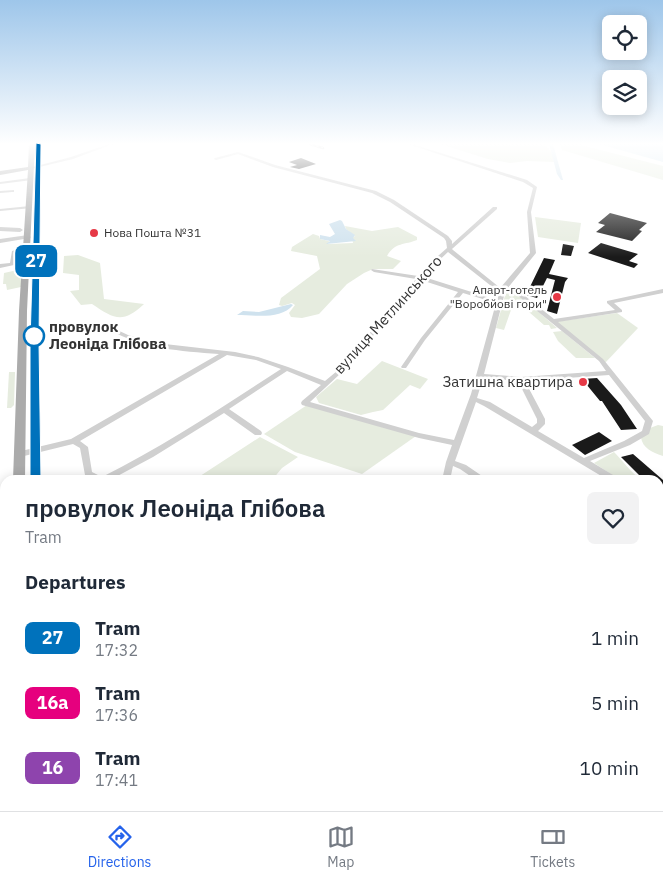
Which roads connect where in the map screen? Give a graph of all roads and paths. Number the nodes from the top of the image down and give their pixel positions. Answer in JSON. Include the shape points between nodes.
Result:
{"nodes":[{"id":1,"x":30,"y":182,"type":"edge"},
{"id":2,"x":335,"y":182,"type":"edge"},
{"id":3,"x":525,"y":182,"type":"edge"},
{"id":4,"x":12,"y":191,"type":"dead end"},
{"id":5,"x":0,"y":192,"type":"edge"},
{"id":6,"x":30,"y":207,"type":"junction"},
{"id":7,"x":495,"y":208,"type":"dead end"},
{"id":8,"x":0,"y":210,"type":"edge"},
{"id":9,"x":0,"y":229,"type":"edge"},
{"id":10,"x":20,"y":230,"type":"dead end"},
{"id":11,"x":28,"y":237,"type":"junction"},
{"id":12,"x":0,"y":241,"type":"edge"},
{"id":13,"x":27,"y":249,"type":"junction"},
{"id":14,"x":448,"y":249,"type":"junction"},
{"id":15,"x":26,"y":261,"type":"junction"},
{"id":16,"x":12,"y":262,"type":"junction"},
{"id":17,"x":0,"y":266,"type":"edge"},
{"id":18,"x":374,"y":270,"type":"dead end"},
{"id":19,"x":420,"y":278,"type":"junction"},
{"id":20,"x":503,"y":289,"type":"junction"},
{"id":21,"x":663,"y":291,"type":"edge"},
{"id":22,"x":461,"y":292,"type":"junction"},
{"id":23,"x":498,"y":302,"type":"junction"},
{"id":24,"x":550,"y":320,"type":"junction"},
{"id":25,"x":111,"y":329,"type":"dead end"},
{"id":26,"x":224,"y":354,"type":"junction"},
{"id":27,"x":404,"y":367,"type":"dead end"},
{"id":28,"x":286,"y":368,"type":"junction"},
{"id":29,"x":611,"y":373,"type":"junction"},
{"id":30,"x":480,"y":376,"type":"junction"},
{"id":31,"x":521,"y":379,"type":"junction"},
{"id":32,"x":326,"y":384,"type":"junction"},
{"id":33,"x":473,"y":399,"type":"junction"},
{"id":34,"x":224,"y":409,"type":"junction"},
{"id":35,"x":533,"y":431,"type":"junction"},
{"id":36,"x":258,"y":433,"type":"dead end"},
{"id":37,"x":74,"y":442,"type":"junction"},
{"id":38,"x":456,"y":443,"type":"junction"},
{"id":39,"x":20,"y":454,"type":"junction"},
{"id":40,"x":583,"y":461,"type":"junction"},
{"id":41,"x":450,"y":462,"type":"junction"},
{"id":42,"x":19,"y":475,"type":"edge"},
{"id":43,"x":92,"y":475,"type":"edge"},
{"id":44,"x":113,"y":475,"type":"edge"},
{"id":45,"x":447,"y":475,"type":"edge"},
{"id":46,"x":475,"y":475,"type":"edge"},
{"id":47,"x":607,"y":475,"type":"edge"}],
"edges":[{"from":1,"to":6,"type":"main road"},
{"from":2,"to":14,"type":"street","via":[[374,192],[398,205],[446,237]]},
{"from":3,"to":20,"type":"street","via":[[535,188],[529,212],[533,253]]},
{"from":4,"to":5,"type":"street"},
{"from":6,"to":8,"type":"street"},
{"from":6,"to":11,"type":"main road"},
{"from":7,"to":14,"type":"street","name":"вулиця Метлинського"},
{"from":9,"to":10,"type":"street"},
{"from":11,"to":12,"type":"street"},
{"from":11,"to":13,"type":"main road"},
{"from":13,"to":15,"type":"main road"},
{"from":13,"to":16,"type":"street","via":[[14,252]]},
{"from":14,"to":19,"type":"street","name":"вулиця Метлинського"},
{"from":14,"to":20,"type":"street","via":[[497,288]]},
{"from":15,"to":16,"type":"street"},
{"from":15,"to":39,"type":"main road"},
{"from":16,"to":17,"type":"street"},
{"from":18,"to":19,"type":"street"},
{"from":19,"to":22,"type":"street"},
{"from":19,"to":32,"type":"street","name":"вулиця Метлинського"},
{"from":20,"to":23,"type":"street"},
{"from":20,"to":24,"type":"street","via":[[518,293]]},
{"from":21,"to":24,"type":"street","via":[[609,302],[620,311]]},
{"from":22,"to":23,"type":"street"},
{"from":22,"to":27,"type":"street"},
{"from":23,"to":30,"type":"street"},
{"from":24,"to":29,"type":"street","via":[[601,360]]},
{"from":25,"to":26,"type":"street","via":[[147,343]]},
{"from":26,"to":28,"type":"street"},
{"from":26,"to":37,"type":"street"},
{"from":28,"to":32,"type":"street"},
{"from":28,"to":34,"type":"street"},
{"from":29,"to":31,"type":"street"},
{"from":29,"to":40,"type":"street","via":[[649,421],[649,427],[627,443]]},
{"from":30,"to":31,"type":"street"},
{"from":30,"to":33,"type":"street"},
{"from":31,"to":35,"type":"street","via":[[541,419],[541,424]]},
{"from":32,"to":38,"type":"street","name":"вулиця Метлинського","via":[[305,403]]},
{"from":33,"to":35,"type":"street"},
{"from":33,"to":38,"type":"street"},
{"from":34,"to":36,"type":"street"},
{"from":34,"to":44,"type":"street"},
{"from":35,"to":40,"type":"street"},
{"from":37,"to":39,"type":"street"},
{"from":37,"to":43,"type":"street","via":[[84,446],[88,473]]},
{"from":38,"to":41,"type":"street"},
{"from":39,"to":42,"type":"main road"},
{"from":40,"to":47,"type":"street"},
{"from":41,"to":45,"type":"street"},
{"from":41,"to":46,"type":"street"}]}
